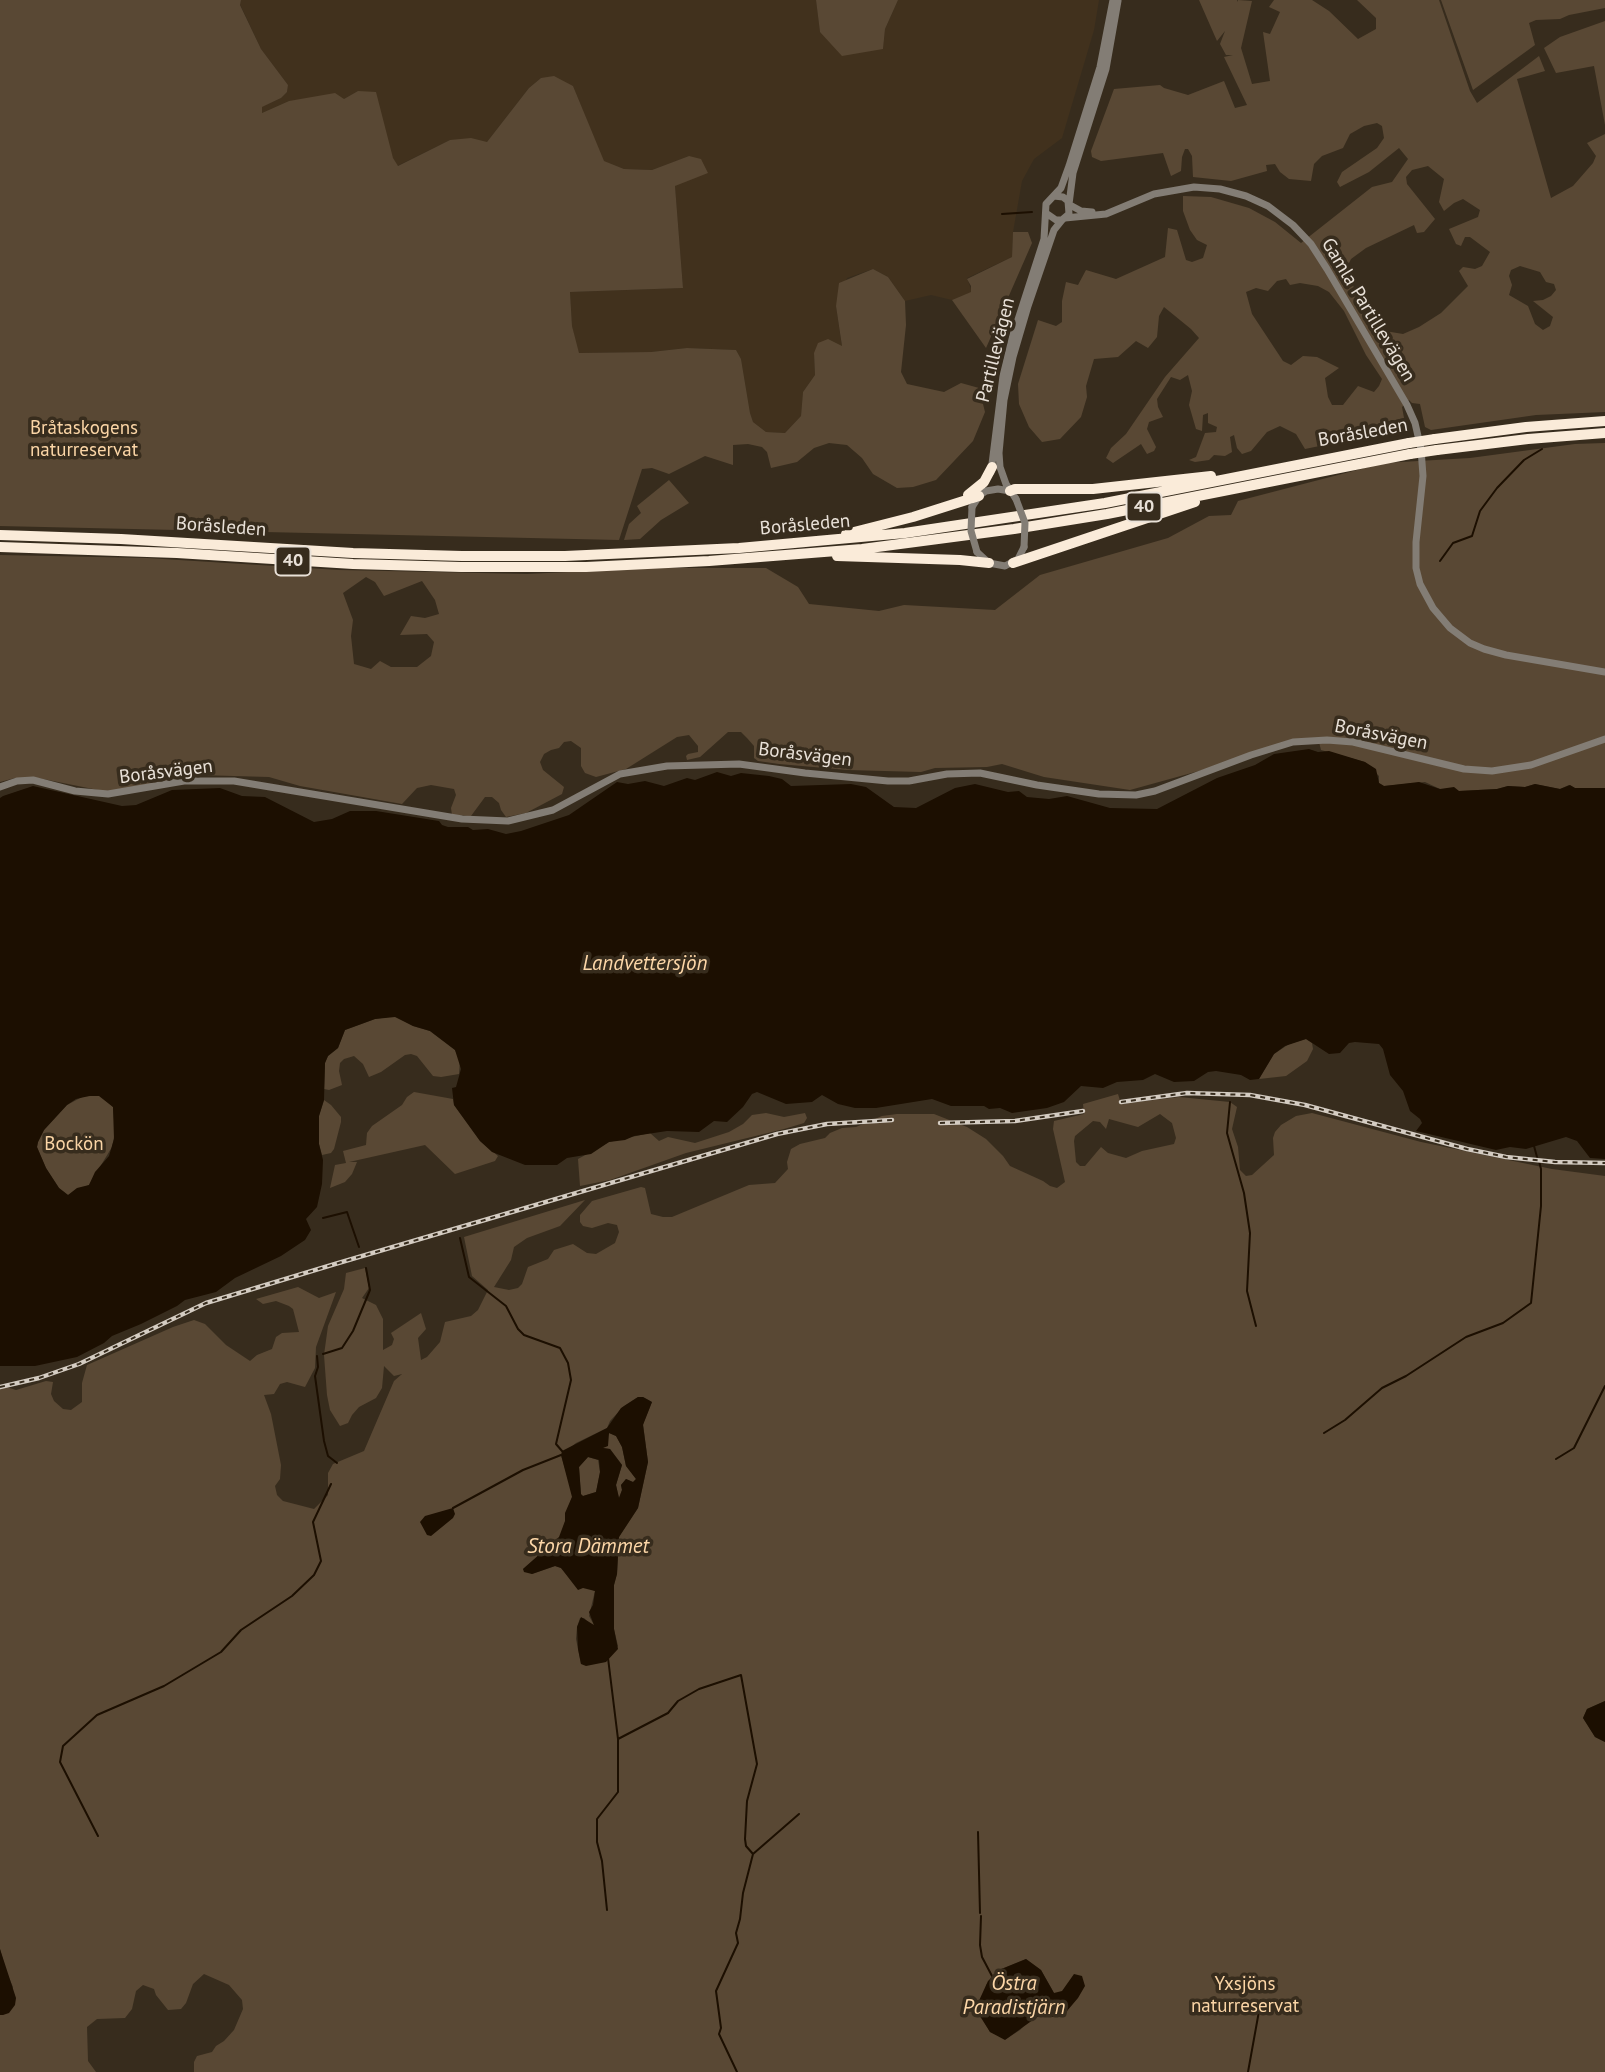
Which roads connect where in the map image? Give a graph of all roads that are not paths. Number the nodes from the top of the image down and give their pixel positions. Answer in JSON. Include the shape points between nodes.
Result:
{"nodes":[{"id":1,"x":1115,"y":0,"type":"edge"},
{"id":2,"x":1054,"y":196,"type":"junction"},
{"id":3,"x":1126,"y":204,"type":"junction"},
{"id":4,"x":1070,"y":205,"type":"junction"},
{"id":5,"x":1046,"y":213,"type":"junction"},
{"id":6,"x":1064,"y":219,"type":"junction"},
{"id":7,"x":1605,"y":421,"type":"edge"},
{"id":8,"x":1605,"y":433,"type":"edge"},
{"id":9,"x":1410,"y":448,"type":"junction"},
{"id":10,"x":992,"y":467,"type":"junction"},
{"id":11,"x":1247,"y":474,"type":"junction"},
{"id":12,"x":1248,"y":486,"type":"junction"},
{"id":13,"x":979,"y":495,"type":"junction"},
{"id":14,"x":1013,"y":496,"type":"junction"},
{"id":15,"x":958,"y":501,"type":"junction"},
{"id":16,"x":0,"y":535,"type":"edge"},
{"id":17,"x":811,"y":542,"type":"junction"},
{"id":18,"x":0,"y":547,"type":"edge"},
{"id":19,"x":791,"y":555,"type":"junction"},
{"id":20,"x":989,"y":563,"type":"junction"},
{"id":21,"x":1013,"y":563,"type":"junction"},
{"id":22,"x":1605,"y":672,"type":"edge"},
{"id":23,"x":1605,"y":739,"type":"edge"},
{"id":24,"x":0,"y":787,"type":"edge"}],
"edges":[{"from":1,"to":2,"type":"street","via":[[1093,92],[1063,182]]},
{"from":1,"to":4,"type":"street","via":[[1106,69],[1073,173]]},
{"from":2,"to":4,"type":"street","via":[[1063,197]]},
{"from":2,"to":5,"type":"street","via":[[1047,201]]},
{"from":3,"to":4,"type":"street","name":"Gamla Partillevägen","via":[[1085,212]]},
{"from":3,"to":6,"type":"street","name":"Gamla Partillevägen","via":[[1106,214]]},
{"from":3,"to":22,"type":"street","name":"Gamla Partillevägen","via":[[1168,190],[1220,189],[1261,203],[1293,225],[1331,276],[1415,423],[1423,476],[1416,568],[1433,608],[1463,638],[1484,649]]},
{"from":4,"to":6,"type":"street"},
{"from":5,"to":6,"type":"street","via":[[1053,220]]},
{"from":5,"to":10,"type":"street","name":"Partillevägen","via":[[1044,239],[1003,376]]},
{"from":6,"to":14,"type":"street","name":"Partillevägen","via":[[1052,236],[1009,377],[999,460]]},
{"from":7,"to":9,"type":"highway","name":"Boråsleden","number":"40","bridge":true,"via":[[1435,439]]},
{"from":8,"to":9,"type":"highway","name":"Boråsleden","number":"40","bridge":true,"via":[[1437,450]]},
{"from":9,"to":11,"type":"highway","name":"Boråsleden","number":"40"},
{"from":9,"to":12,"type":"highway","name":"Boråsleden","number":"40"},
{"from":10,"to":13,"type":"street","name":"Partillevägen"},
{"from":10,"to":15,"type":"highway","via":[[979,488]]},
{"from":11,"to":14,"type":"highway","via":[[1093,489],[1015,489]]},
{"from":11,"to":17,"type":"highway","name":"Boråsleden","number":"40","via":[[980,523]]},
{"from":12,"to":19,"type":"highway","name":"Boråsleden","number":"40","via":[[1014,529]]},
{"from":12,"to":21,"type":"highway"},
{"from":13,"to":14,"type":"street","via":[[993,489]]},
{"from":13,"to":15,"type":"highway"},
{"from":13,"to":20,"type":"street","bridge":true,"via":[[972,507],[971,531],[978,552]]},
{"from":14,"to":21,"type":"street","bridge":true,"via":[[1025,523],[1024,547]]},
{"from":15,"to":17,"type":"highway"},
{"from":16,"to":17,"type":"highway","name":"Boråsleden","number":"40","via":[[462,556],[637,554]]},
{"from":18,"to":19,"type":"highway","name":"Boråsleden","number":"40","via":[[461,567],[586,567]]},
{"from":19,"to":20,"type":"highway"},
{"from":20,"to":21,"type":"street"},
{"from":23,"to":24,"type":"street","name":"Boråsvägen","via":[[1540,763],[1492,771],[1464,769],[1353,742],[1293,742],[1136,795],[1037,785],[980,773],[888,781],[739,764],[667,766],[620,774],[553,810],[508,821],[462,820],[234,781],[184,781],[108,794],[33,780]]}]}
